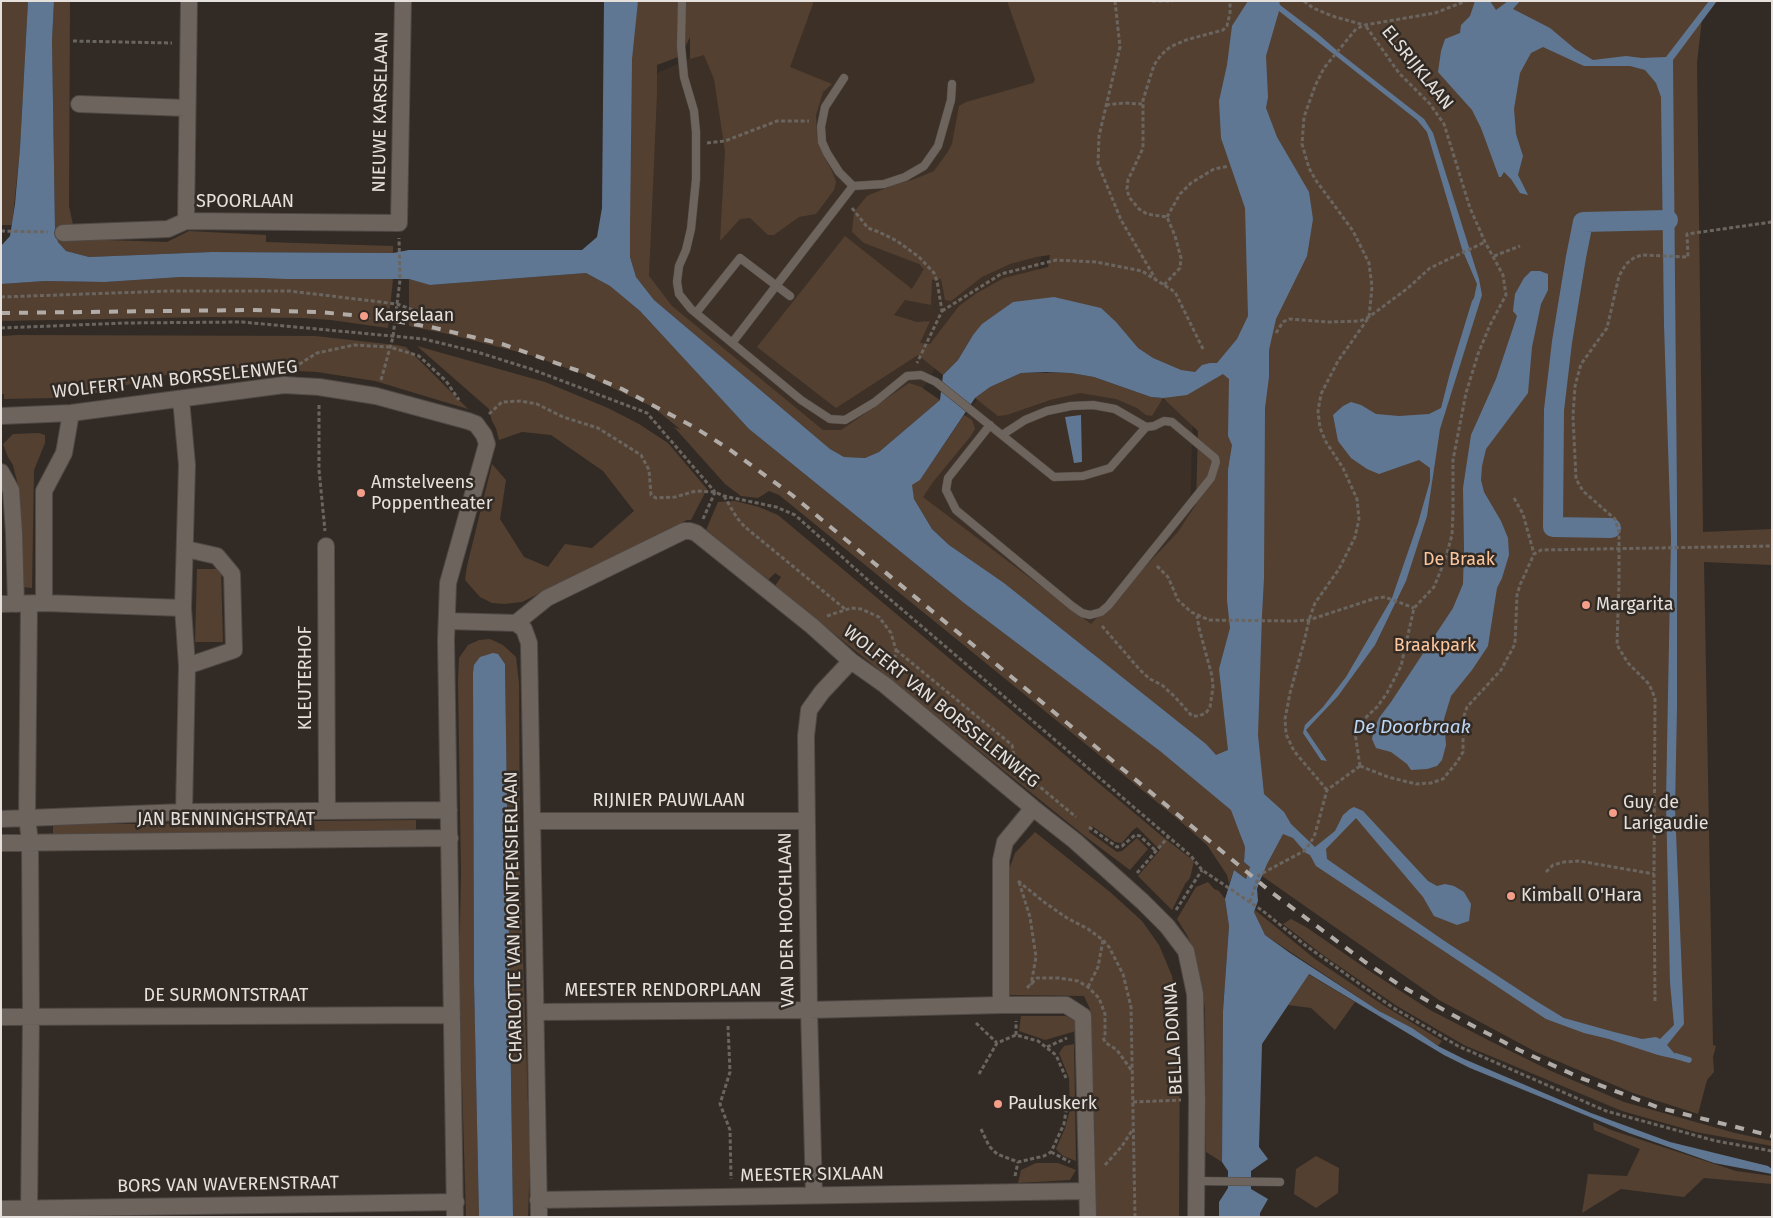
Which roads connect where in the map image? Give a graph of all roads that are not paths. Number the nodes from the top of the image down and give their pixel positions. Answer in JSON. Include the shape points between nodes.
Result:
{"nodes":[{"id":1,"x":189,"y":1,"type":"edge"},
{"id":2,"x":403,"y":1,"type":"edge"},
{"id":3,"x":682,"y":1,"type":"edge"},
{"id":4,"x":844,"y":78,"type":"dead end"},
{"id":5,"x":952,"y":84,"type":"dead end"},
{"id":6,"x":79,"y":104,"type":"dead end"},
{"id":7,"x":186,"y":108,"type":"junction"},
{"id":8,"x":852,"y":186,"type":"junction"},
{"id":9,"x":186,"y":221,"type":"junction"},
{"id":10,"x":399,"y":223,"type":"joint"},
{"id":11,"x":63,"y":233,"type":"road end"},
{"id":12,"x":776,"y":286,"type":"junction"},
{"id":13,"x":790,"y":296,"type":"dead end"},
{"id":14,"x":696,"y":313,"type":"junction"},
{"id":15,"x":732,"y":343,"type":"junction"},
{"id":16,"x":181,"y":399,"type":"junction"},
{"id":17,"x":71,"y":413,"type":"junction"},
{"id":18,"x":1,"y":416,"type":"edge"},
{"id":19,"x":990,"y":424,"type":"junction"},
{"id":20,"x":1146,"y":427,"type":"junction"},
{"id":21,"x":1002,"y":435,"type":"junction"},
{"id":22,"x":1,"y":472,"type":"edge"},
{"id":23,"x":326,"y":546,"type":"road end"},
{"id":24,"x":186,"y":549,"type":"junction"},
{"id":25,"x":22,"y":604,"type":"edge"},
{"id":26,"x":183,"y":608,"type":"junction"},
{"id":27,"x":447,"y":621,"type":"junction"},
{"id":28,"x":516,"y":623,"type":"junction"},
{"id":29,"x":851,"y":661,"type":"junction"},
{"id":30,"x":187,"y":666,"type":"junction"},
{"id":31,"x":1033,"y":808,"type":"junction"},
{"id":32,"x":327,"y":810,"type":"junction"},
{"id":33,"x":449,"y":810,"type":"junction"},
{"id":34,"x":184,"y":812,"type":"junction"},
{"id":35,"x":27,"y":818,"type":"junction"},
{"id":36,"x":1,"y":819,"type":"edge"},
{"id":37,"x":532,"y":821,"type":"junction"},
{"id":38,"x":806,"y":821,"type":"junction"},
{"id":39,"x":450,"y":838,"type":"junction"},
{"id":40,"x":30,"y":842,"type":"junction"},
{"id":41,"x":1,"y":843,"type":"edge"},
{"id":42,"x":1001,"y":1005,"type":"junction"},
{"id":43,"x":809,"y":1010,"type":"junction"},
{"id":44,"x":536,"y":1012,"type":"junction"},
{"id":45,"x":452,"y":1015,"type":"junction"},
{"id":46,"x":31,"y":1016,"type":"junction"},
{"id":47,"x":1,"y":1018,"type":"edge"},
{"id":48,"x":1196,"y":1181,"type":"junction"},
{"id":49,"x":1280,"y":1182,"type":"dead end"},
{"id":50,"x":1087,"y":1191,"type":"junction"},
{"id":51,"x":814,"y":1194,"type":"junction"},
{"id":52,"x":538,"y":1200,"type":"junction"},
{"id":53,"x":1,"y":1209,"type":"edge"},
{"id":54,"x":456,"y":1209,"type":"edge"},
{"id":55,"x":29,"y":1213,"type":"edge"},
{"id":56,"x":539,"y":1217,"type":"edge"},
{"id":57,"x":1088,"y":1217,"type":"edge"},
{"id":58,"x":1196,"y":1217,"type":"edge"}],
"edges":[{"from":1,"to":7,"type":"street"},
{"from":2,"to":10,"type":"street","name":"NIEUWE KARSELAAN"},
{"from":3,"to":14,"type":"lane","via":[[680,46],[684,77],[694,112],[696,145],[691,229],[677,282],[679,294]]},
{"from":4,"to":8,"type":"lane","via":[[825,108],[822,142],[839,172]]},
{"from":5,"to":8,"type":"lane","via":[[951,100],[938,146],[924,166],[906,177],[884,184]]},
{"from":6,"to":7,"type":"street"},
{"from":7,"to":9,"type":"street"},
{"from":8,"to":12,"type":"lane"},
{"from":9,"to":10,"type":"street","name":"SPOORLAAN"},
{"from":9,"to":11,"type":"street","name":"SPOORLAAN","via":[[168,229]]},
{"from":12,"to":13,"type":"lane"},
{"from":12,"to":14,"type":"lane","via":[[740,258]]},
{"from":12,"to":15,"type":"lane"},
{"from":14,"to":15,"type":"lane"},
{"from":15,"to":19,"type":"lane","via":[[801,400],[830,419],[845,420],[875,402],[907,376],[921,375],[936,382]]},
{"from":16,"to":17,"type":"street","name":"WOLFERT VAN BORSSELENWEG"},
{"from":16,"to":24,"type":"street","via":[[187,465]]},
{"from":16,"to":27,"type":"street","name":"WOLFERT VAN BORSSELENWEG","via":[[284,385],[319,386],[376,396],[472,423],[484,435],[487,444],[448,583]]},
{"from":17,"to":18,"type":"street","name":"WOLFERT VAN BORSSELENWEG"},
{"from":17,"to":25,"type":"street","via":[[64,453],[44,491]]},
{"from":19,"to":20,"type":"lane","via":[[948,478],[946,490],[956,510],[1072,606],[1090,615],[1108,606],[1211,478],[1216,462],[1172,422],[1164,420]]},
{"from":19,"to":21,"type":"lane"},
{"from":20,"to":21,"type":"lane","via":[[1115,409],[1071,406],[1025,420]]},
{"from":20,"to":21,"type":"lane","via":[[1110,468],[1083,476],[1054,477]]},
{"from":22,"to":25,"type":"street","via":[[11,490]]},
{"from":23,"to":32,"type":"street","name":"KLEUTERHOF"},
{"from":24,"to":26,"type":"street"},
{"from":24,"to":30,"type":"street","via":[[217,556],[232,574],[234,650]]},
{"from":25,"to":26,"type":"street"},
{"from":25,"to":35,"type":"street"},
{"from":26,"to":30,"type":"street"},
{"from":27,"to":28,"type":"street"},
{"from":27,"to":33,"type":"street"},
{"from":28,"to":29,"type":"street","name":"WOLFERT VAN BORSSELENWEG","via":[[547,598],[684,531],[690,531],[696,532]]},
{"from":28,"to":37,"type":"street","name":"CHARLOTTE VAN MONTPENSIERLAAN","via":[[524,629],[529,643]]},
{"from":29,"to":31,"type":"street","name":"WOLFERT VAN BORSSELENWEG"},
{"from":29,"to":38,"type":"street","name":"VAN DER HOOCHLAAN","via":[[809,710]]},
{"from":30,"to":34,"type":"street"},
{"from":31,"to":42,"type":"street","name":"WOLFERT VAN BORSSELENWEG","via":[[1005,842],[1001,860]]},
{"from":31,"to":48,"type":"street","name":"BELLA DONNA","via":[[1075,841],[1167,926],[1186,951],[1195,994]]},
{"from":32,"to":33,"type":"street","name":"JAN BENNINGHSTRAAT"},
{"from":32,"to":34,"type":"street","name":"JAN BENNINGHSTRAAT"},
{"from":33,"to":39,"type":"street"},
{"from":34,"to":35,"type":"street","name":"JAN BENNINGHSTRAAT"},
{"from":35,"to":36,"type":"street","name":"JAN BENNINGHSTRAAT"},
{"from":35,"to":40,"type":"street"},
{"from":37,"to":38,"type":"street","name":"RIJNIER PAUWLAAN"},
{"from":37,"to":44,"type":"street","name":"CHARLOTTE VAN MONTPENSIERLAAN"},
{"from":38,"to":43,"type":"street","name":"VAN DER HOOCHLAAN"},
{"from":39,"to":40,"type":"street","name":"JAN BENNINGHSTRAAT"},
{"from":39,"to":45,"type":"street"},
{"from":40,"to":41,"type":"street","name":"JAN BENNINGHSTRAAT"},
{"from":40,"to":46,"type":"street"},
{"from":42,"to":43,"type":"street","name":"MEESTER RENDORPLAAN"},
{"from":42,"to":50,"type":"street","via":[[1066,1005],[1084,1016]]},
{"from":43,"to":44,"type":"street","name":"MEESTER RENDORPLAAN"},
{"from":43,"to":51,"type":"street","name":"VAN DER HOOCHLAAN"},
{"from":44,"to":52,"type":"street","name":"CHARLOTTE VAN MONTPENSIERLAAN"},
{"from":45,"to":46,"type":"street","name":"DE SURMONTSTRAAT"},
{"from":45,"to":54,"type":"street"},
{"from":46,"to":47,"type":"street","name":"DE SURMONTSTRAAT"},
{"from":46,"to":55,"type":"street"},
{"from":48,"to":49,"type":"lane"},
{"from":48,"to":58,"type":"street","name":"BELLA DONNA"},
{"from":50,"to":51,"type":"street","name":"MEESTER SIXLAAN"},
{"from":50,"to":57,"type":"street"},
{"from":51,"to":52,"type":"street","name":"MEESTER SIXLAAN"},
{"from":52,"to":56,"type":"street","name":"CHARLOTTE VAN MONTPENSIERLAAN"},
{"from":53,"to":55,"type":"street","name":"BORS VAN WAVERENSTRAAT"},
{"from":54,"to":55,"type":"street","name":"BORS VAN WAVERENSTRAAT"}]}
